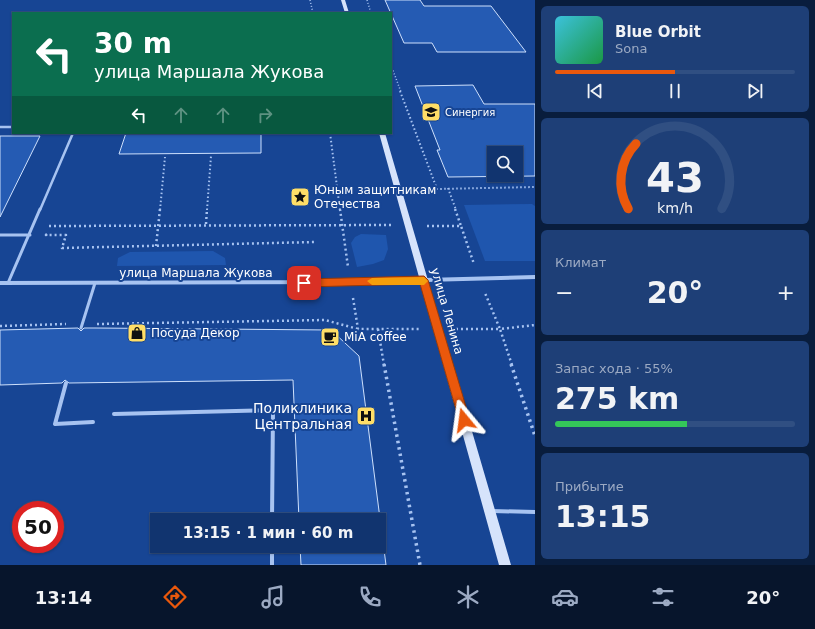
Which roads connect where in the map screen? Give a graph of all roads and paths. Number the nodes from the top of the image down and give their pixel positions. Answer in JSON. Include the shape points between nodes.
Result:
{"nodes":[{"id":1,"x":310,"y":0,"type":"edge"},
{"id":2,"x":343,"y":0,"type":"edge"},
{"id":3,"x":367,"y":0,"type":"edge"},
{"id":4,"x":312,"y":12,"type":"edge"},
{"id":5,"x":346,"y":12,"type":"edge"},
{"id":6,"x":372,"y":12,"type":"edge"},
{"id":7,"x":392,"y":68,"type":"edge"},
{"id":8,"x":0,"y":127,"type":"edge"},
{"id":9,"x":12,"y":127,"type":"edge"},
{"id":10,"x":73,"y":134,"type":"edge"},
{"id":11,"x":330,"y":134,"type":"edge"},
{"id":12,"x":382,"y":134,"type":"edge"},
{"id":13,"x":211,"y":156,"type":"dead end"},
{"id":14,"x":165,"y":157,"type":"dead end"},
{"id":15,"x":535,"y":187,"type":"edge"},
{"id":16,"x":448,"y":188,"type":"junction"},
{"id":17,"x":206,"y":224,"type":"junction"},
{"id":18,"x":159,"y":225,"type":"junction"},
{"id":19,"x":34,"y":226,"type":"junction"},
{"id":20,"x":50,"y":226,"type":"junction"},
{"id":21,"x":461,"y":226,"type":"dead end"},
{"id":22,"x":0,"y":235,"type":"edge"},
{"id":23,"x":30,"y":235,"type":"junction"},
{"id":24,"x":315,"y":242,"type":"dead end"},
{"id":25,"x":156,"y":246,"type":"junction"},
{"id":26,"x":535,"y":277,"type":"edge"},
{"id":27,"x":424,"y":280,"type":"junction"},
{"id":28,"x":0,"y":283,"type":"edge"},
{"id":29,"x":8,"y":283,"type":"junction"},
{"id":30,"x":95,"y":283,"type":"junction"},
{"id":31,"x":535,"y":325,"type":"edge"},
{"id":32,"x":0,"y":326,"type":"edge"},
{"id":33,"x":82,"y":326,"type":"junction"},
{"id":34,"x":358,"y":329,"type":"dead end"},
{"id":35,"x":378,"y":329,"type":"dead end"},
{"id":36,"x":66,"y":383,"type":"dead end"},
{"id":37,"x":114,"y":414,"type":"dead end"},
{"id":38,"x":93,"y":422,"type":"dead end"},
{"id":39,"x":535,"y":436,"type":"edge"},
{"id":40,"x":490,"y":511,"type":"junction"},
{"id":41,"x":535,"y":512,"type":"edge"},
{"id":42,"x":272,"y":513,"type":"edge"},
{"id":43,"x":272,"y":553,"type":"edge"},
{"id":44,"x":272,"y":565,"type":"edge"},
{"id":45,"x":420,"y":565,"type":"edge"},
{"id":46,"x":505,"y":565,"type":"edge"}],
"edges":[{"from":1,"to":4,"type":"path"},
{"from":2,"to":5,"type":"main road"},
{"from":3,"to":6,"type":"path"},
{"from":7,"to":16,"type":"path","via":[[437,189]]},
{"from":8,"to":9,"type":"lane"},
{"from":10,"to":19,"type":"lane"},
{"from":11,"to":17,"type":"path","via":[[341,224]]},
{"from":12,"to":27,"type":"main road","name":"улица Ленина"},
{"from":13,"to":17,"type":"path"},
{"from":14,"to":18,"type":"path"},
{"from":15,"to":16,"type":"path"},
{"from":16,"to":21,"type":"path"},
{"from":17,"to":18,"type":"path"},
{"from":18,"to":20,"type":"path"},
{"from":18,"to":25,"type":"path"},
{"from":19,"to":20,"type":"path"},
{"from":19,"to":23,"type":"lane"},
{"from":20,"to":25,"type":"path","via":[[46,235],[66,235],[62,248]]},
{"from":22,"to":23,"type":"lane"},
{"from":23,"to":29,"type":"lane"},
{"from":24,"to":25,"type":"path"},
{"from":26,"to":27,"type":"street","name":"улица Маршала Жукова"},
{"from":27,"to":30,"type":"street","name":"улица Маршала Жукова"},
{"from":27,"to":40,"type":"main road","name":"улица Ленина"},
{"from":28,"to":29,"type":"street","name":"улица Маршала Жукова"},
{"from":29,"to":30,"type":"street","name":"улица Маршала Жукова"},
{"from":30,"to":33,"type":"lane"},
{"from":31,"to":39,"type":"path","via":[[500,329]]},
{"from":32,"to":33,"type":"path"},
{"from":33,"to":34,"type":"path","via":[[325,320]]},
{"from":35,"to":45,"type":"path"},
{"from":36,"to":38,"type":"lane","via":[[55,424]]},
{"from":37,"to":42,"type":"lane","via":[[273,410]]},
{"from":40,"to":41,"type":"lane"},
{"from":40,"to":46,"type":"main road","name":"улица Ленина"},
{"from":43,"to":44,"type":"lane"}]}
